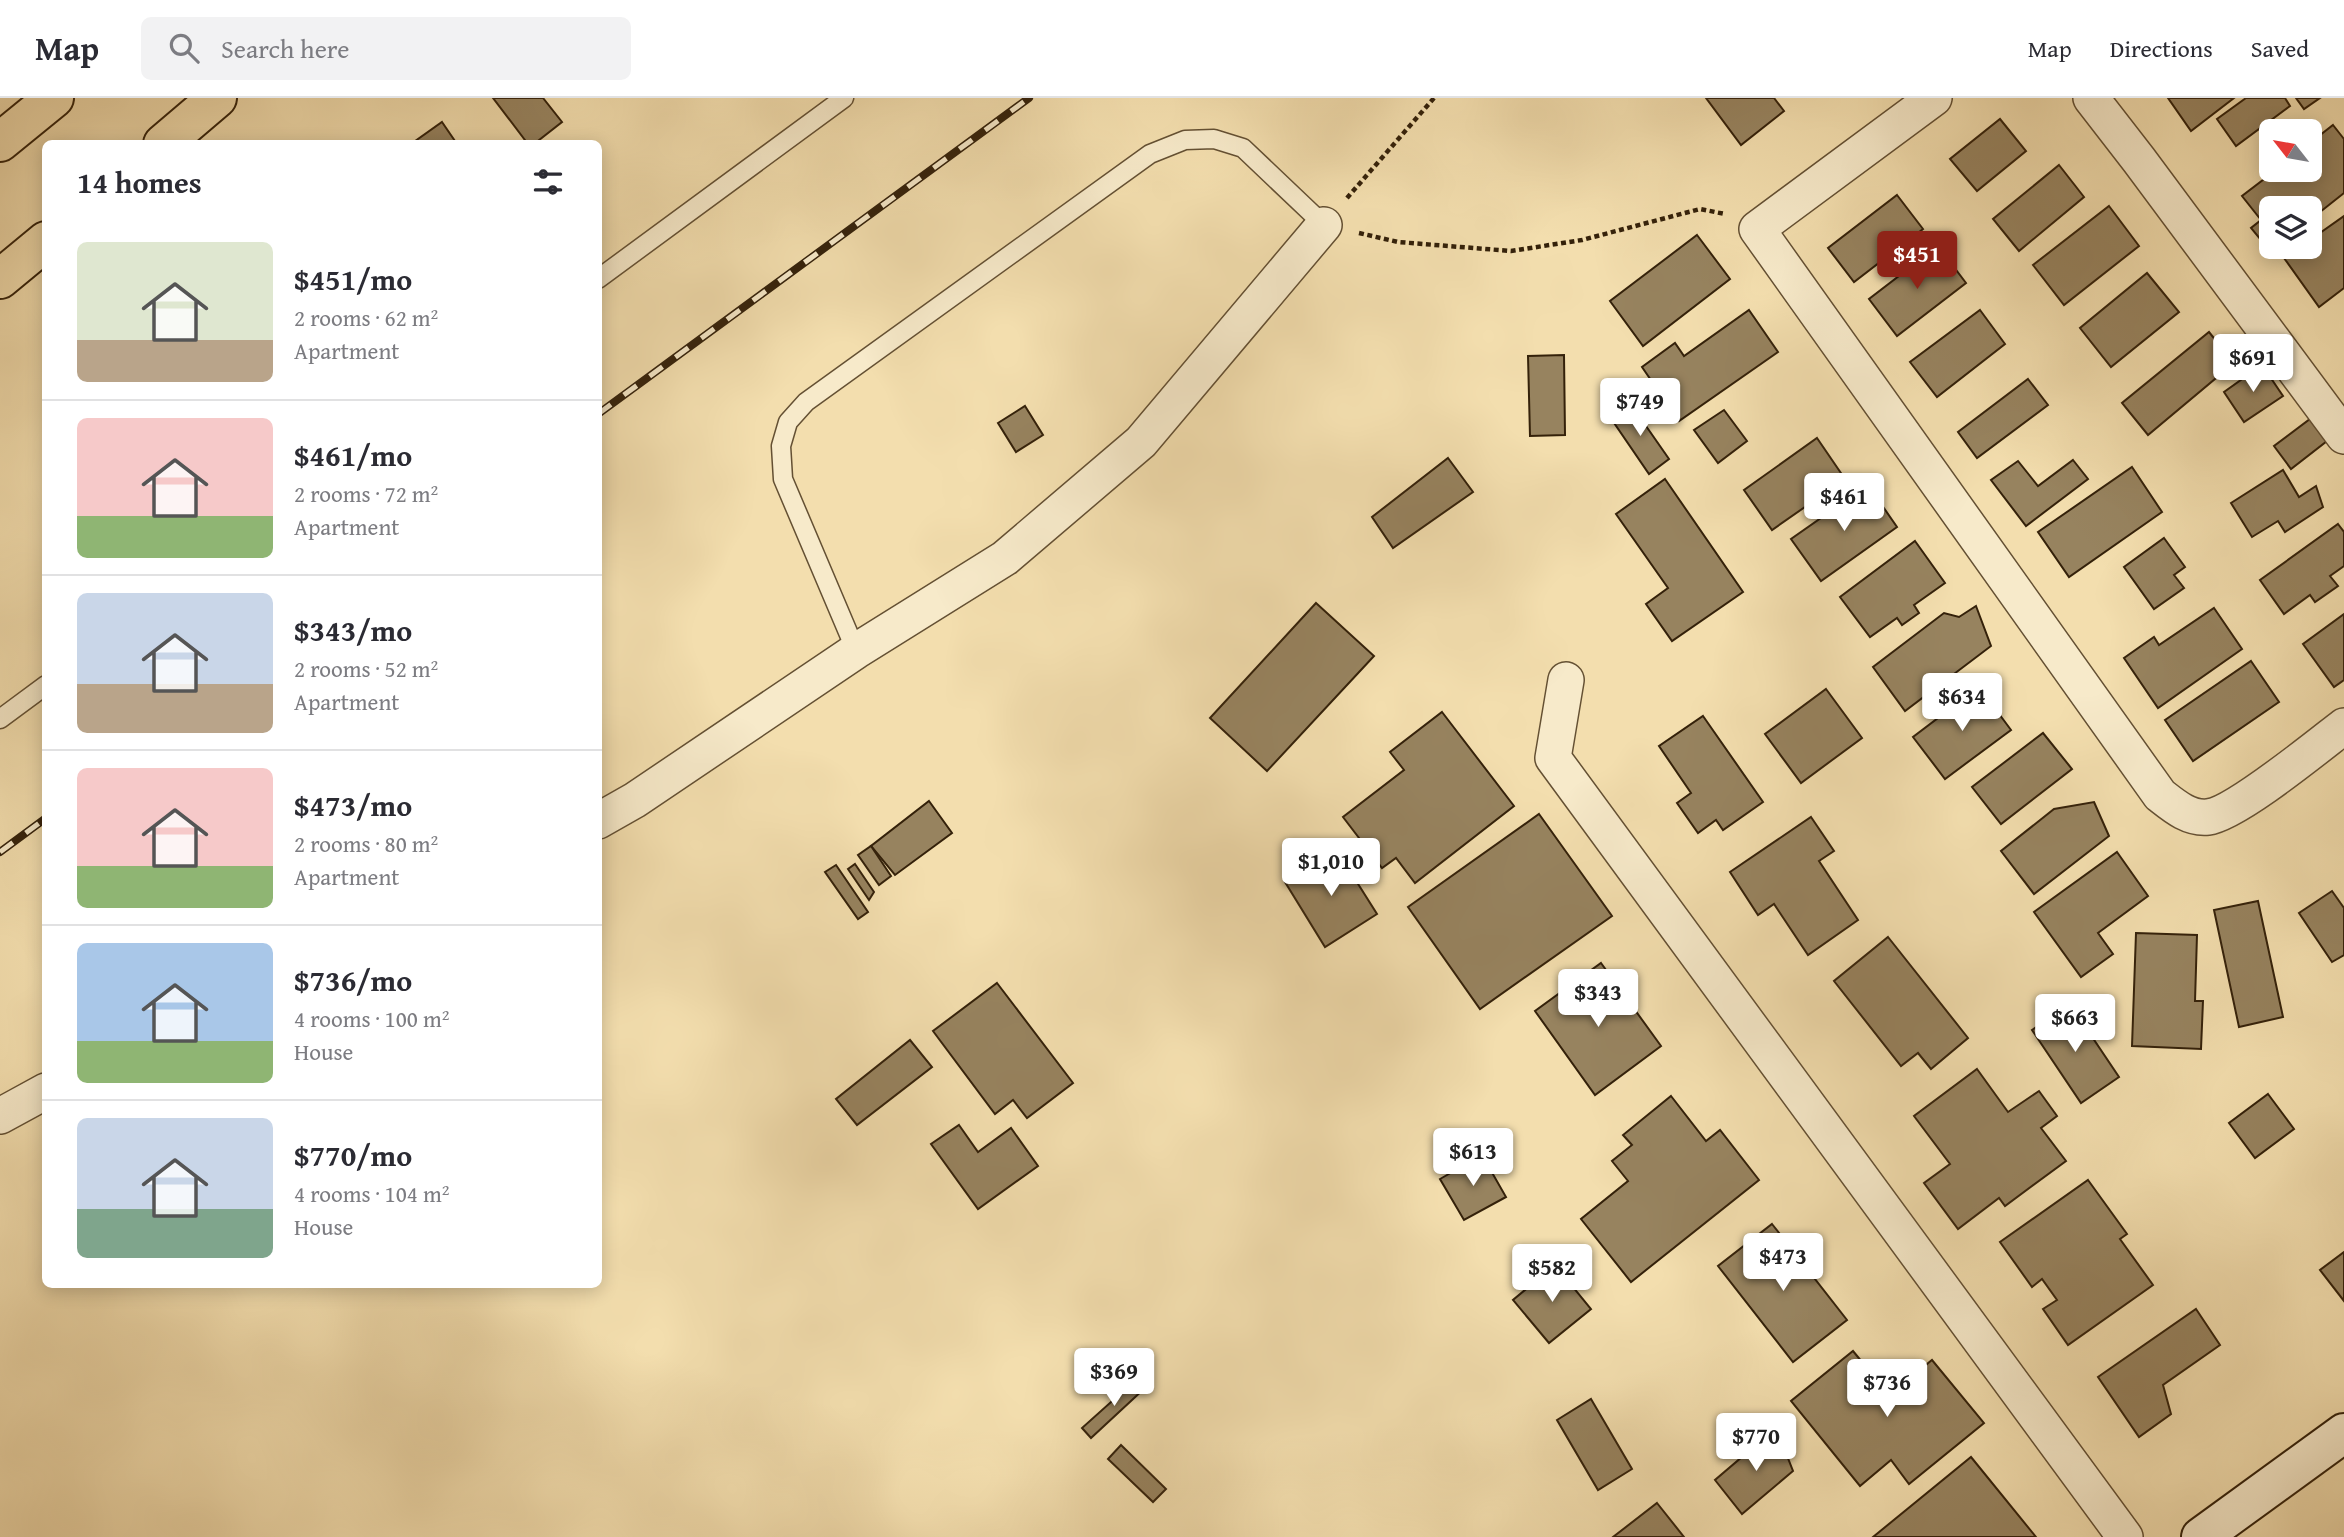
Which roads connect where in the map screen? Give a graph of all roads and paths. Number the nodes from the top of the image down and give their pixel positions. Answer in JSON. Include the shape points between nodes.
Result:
{"nodes":[{"id":1,"x":54,"y":98,"type":"edge"},
{"id":2,"x":218,"y":98,"type":"edge"},
{"id":3,"x":844,"y":98,"type":"edge"},
{"id":4,"x":1434,"y":98,"type":"edge"},
{"id":5,"x":1934,"y":98,"type":"edge"},
{"id":6,"x":2091,"y":98,"type":"edge"},
{"id":7,"x":168,"y":140,"type":"edge"},
{"id":8,"x":0,"y":142,"type":"edge"},
{"id":9,"x":1324,"y":225,"type":"junction"},
{"id":10,"x":1757,"y":229,"type":"junction"},
{"id":11,"x":42,"y":245,"type":"edge"},
{"id":12,"x":602,"y":276,"type":"edge"},
{"id":13,"x":0,"y":279,"type":"edge"},
{"id":14,"x":2344,"y":436,"type":"edge"},
{"id":15,"x":856,"y":651,"type":"junction"},
{"id":16,"x":1566,"y":680,"type":"dead end"},
{"id":17,"x":42,"y":688,"type":"edge"},
{"id":18,"x":0,"y":719,"type":"edge"},
{"id":19,"x":2344,"y":726,"type":"edge"},
{"id":20,"x":602,"y":819,"type":"edge"},
{"id":21,"x":42,"y":1093,"type":"edge"},
{"id":22,"x":0,"y":1116,"type":"edge"},
{"id":23,"x":2344,"y":1433,"type":"edge"},
{"id":24,"x":2125,"y":1537,"type":"edge"},
{"id":25,"x":2201,"y":1537,"type":"edge"}],
"edges":[{"from":1,"to":8,"type":"highway"},
{"from":2,"to":7,"type":"highway"},
{"from":3,"to":12,"type":"lane"},
{"from":4,"to":9,"type":"path"},
{"from":5,"to":10,"type":"street"},
{"from":6,"to":14,"type":"street"},
{"from":9,"to":10,"type":"path","via":[[1398,242],[1511,251],[1582,240],[1700,209],[1725,214]]},
{"from":9,"to":15,"type":"street","via":[[1141,442],[1005,558]]},
{"from":9,"to":15,"type":"lane","via":[[1242,148],[1214,139],[1185,140],[1150,154],[806,402],[788,422],[781,446],[783,479]]},
{"from":10,"to":19,"type":"street","via":[[2160,795],[2181,812],[2208,817],[2235,806]]},
{"from":11,"to":13,"type":"highway"},
{"from":15,"to":20,"type":"street"},
{"from":16,"to":24,"type":"street","via":[[1553,758]]},
{"from":17,"to":18,"type":"lane"},
{"from":21,"to":22,"type":"street"},
{"from":23,"to":25,"type":"street"}]}
